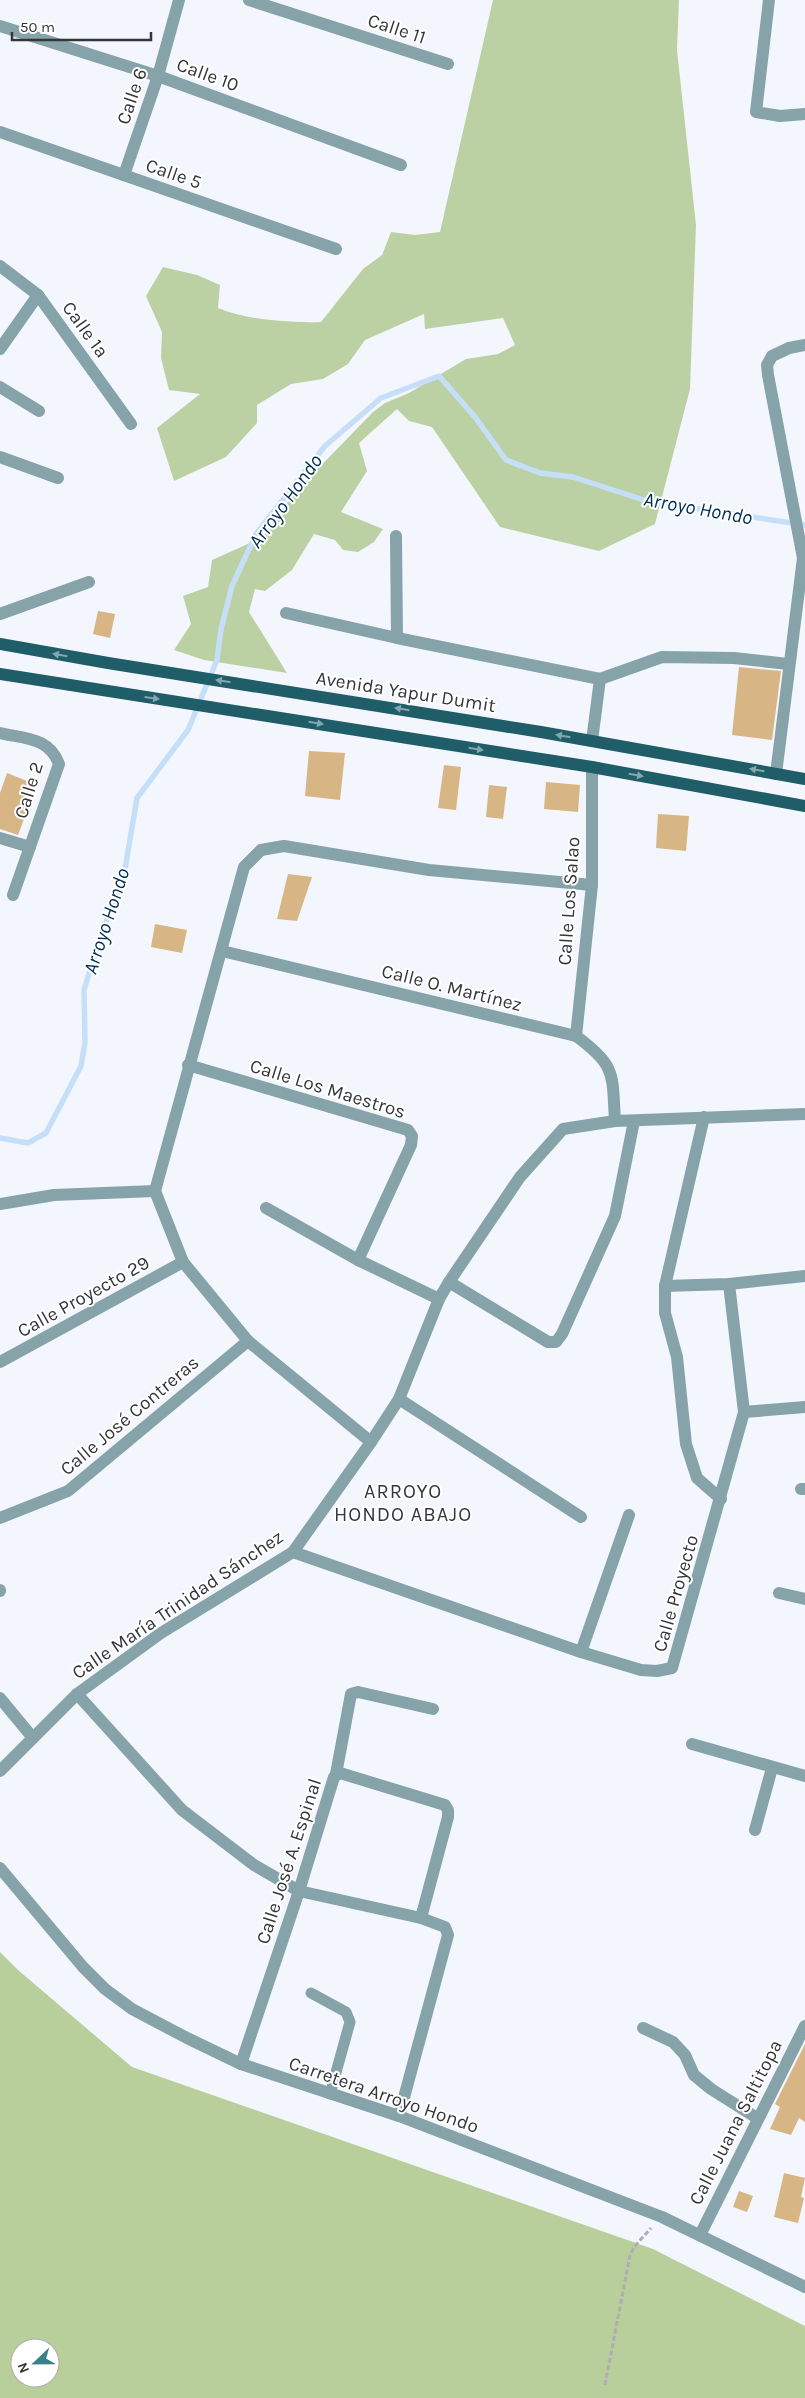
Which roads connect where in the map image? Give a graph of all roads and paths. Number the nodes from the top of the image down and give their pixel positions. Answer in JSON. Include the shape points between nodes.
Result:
{"nodes":[{"id":1,"x":179,"y":0,"type":"edge"},
{"id":2,"x":250,"y":0,"type":"edge"},
{"id":3,"x":769,"y":0,"type":"edge"},
{"id":4,"x":0,"y":26,"type":"edge"},
{"id":5,"x":448,"y":64,"type":"dead end"},
{"id":6,"x":158,"y":76,"type":"junction"},
{"id":7,"x":805,"y":114,"type":"edge"},
{"id":8,"x":0,"y":132,"type":"edge"},
{"id":9,"x":401,"y":165,"type":"dead end"},
{"id":10,"x":124,"y":175,"type":"junction"},
{"id":11,"x":336,"y":249,"type":"dead end"},
{"id":12,"x":0,"y":266,"type":"edge"},
{"id":13,"x":38,"y":296,"type":"junction"},
{"id":14,"x":805,"y":345,"type":"edge"},
{"id":15,"x":0,"y":349,"type":"edge"},
{"id":16,"x":0,"y":387,"type":"edge"},
{"id":17,"x":39,"y":411,"type":"dead end"},
{"id":18,"x":132,"y":424,"type":"dead end"},
{"id":19,"x":0,"y":457,"type":"edge"},
{"id":20,"x":58,"y":478,"type":"dead end"},
{"id":21,"x":396,"y":536,"type":"dead end"},
{"id":22,"x":89,"y":582,"type":"dead end"},
{"id":23,"x":286,"y":613,"type":"dead end"},
{"id":24,"x":0,"y":614,"type":"edge"},
{"id":25,"x":397,"y":638,"type":"junction"},
{"id":26,"x":0,"y":644,"type":"edge"},
{"id":27,"x":788,"y":664,"type":"junction"},
{"id":28,"x":0,"y":674,"type":"edge"},
{"id":29,"x":600,"y":678,"type":"junction"},
{"id":30,"x":0,"y":734,"type":"edge"},
{"id":31,"x":592,"y":741,"type":"junction"},
{"id":32,"x":592,"y":767,"type":"junction"},
{"id":33,"x":776,"y":774,"type":"junction"},
{"id":34,"x":805,"y":779,"type":"edge"},
{"id":35,"x":805,"y":806,"type":"edge"},
{"id":36,"x":0,"y":838,"type":"edge"},
{"id":37,"x":30,"y":847,"type":"junction"},
{"id":38,"x":592,"y":885,"type":"junction"},
{"id":39,"x":13,"y":895,"type":"dead end"},
{"id":40,"x":222,"y":951,"type":"junction"},
{"id":41,"x":576,"y":1036,"type":"junction"},
{"id":42,"x":188,"y":1065,"type":"junction"},
{"id":43,"x":805,"y":1114,"type":"edge"},
{"id":44,"x":704,"y":1117,"type":"junction"},
{"id":45,"x":615,"y":1121,"type":"junction"},
{"id":46,"x":634,"y":1121,"type":"junction"},
{"id":47,"x":155,"y":1191,"type":"junction"},
{"id":48,"x":0,"y":1204,"type":"edge"},
{"id":49,"x":266,"y":1208,"type":"dead end"},
{"id":50,"x":358,"y":1260,"type":"junction"},
{"id":51,"x":183,"y":1262,"type":"junction"},
{"id":52,"x":805,"y":1276,"type":"edge"},
{"id":53,"x":449,"y":1282,"type":"junction"},
{"id":54,"x":729,"y":1284,"type":"junction"},
{"id":55,"x":665,"y":1286,"type":"junction"},
{"id":56,"x":440,"y":1299,"type":"junction"},
{"id":57,"x":248,"y":1341,"type":"junction"},
{"id":58,"x":0,"y":1362,"type":"edge"},
{"id":59,"x":398,"y":1399,"type":"junction"},
{"id":60,"x":805,"y":1406,"type":"edge"},
{"id":61,"x":744,"y":1412,"type":"junction"},
{"id":62,"x":371,"y":1442,"type":"junction"},
{"id":63,"x":721,"y":1499,"type":"junction"},
{"id":64,"x":629,"y":1515,"type":"dead end"},
{"id":65,"x":581,"y":1517,"type":"dead end"},
{"id":66,"x":0,"y":1518,"type":"edge"},
{"id":67,"x":293,"y":1552,"type":"junction"},
{"id":68,"x":780,"y":1594,"type":"dead end"},
{"id":69,"x":805,"y":1599,"type":"edge"},
{"id":70,"x":580,"y":1652,"type":"junction"},
{"id":71,"x":77,"y":1694,"type":"junction"},
{"id":72,"x":0,"y":1698,"type":"edge"},
{"id":73,"x":432,"y":1709,"type":"dead end"},
{"id":74,"x":33,"y":1738,"type":"junction"},
{"id":75,"x":692,"y":1744,"type":"dead end"},
{"id":76,"x":772,"y":1768,"type":"junction"},
{"id":77,"x":0,"y":1771,"type":"edge"},
{"id":78,"x":336,"y":1774,"type":"junction"},
{"id":79,"x":805,"y":1776,"type":"edge"},
{"id":80,"x":755,"y":1830,"type":"dead end"},
{"id":81,"x":0,"y":1868,"type":"edge"},
{"id":82,"x":299,"y":1891,"type":"junction"},
{"id":83,"x":421,"y":1918,"type":"junction"},
{"id":84,"x":311,"y":1993,"type":"dead end"},
{"id":85,"x":805,"y":2026,"type":"edge"},
{"id":86,"x":643,"y":2028,"type":"dead end"},
{"id":87,"x":241,"y":2064,"type":"junction"},
{"id":88,"x":330,"y":2094,"type":"junction"},
{"id":89,"x":399,"y":2116,"type":"junction"},
{"id":90,"x":757,"y":2118,"type":"junction"},
{"id":91,"x":662,"y":2218,"type":"junction"},
{"id":92,"x":700,"y":2235,"type":"junction"},
{"id":93,"x":805,"y":2286,"type":"edge"},
{"id":94,"x":605,"y":2385,"type":"dead end"}],
"edges":[{"from":1,"to":6,"type":"street","name":"Calle 6"},
{"from":2,"to":5,"type":"street","name":"Calle 11"},
{"from":3,"to":7,"type":"street","via":[[756,112]]},
{"from":4,"to":6,"type":"street","name":"Calle 10"},
{"from":6,"to":9,"type":"street","name":"Calle 10"},
{"from":6,"to":10,"type":"street","name":"Calle 6"},
{"from":8,"to":10,"type":"street","name":"Calle 5"},
{"from":10,"to":11,"type":"street","name":"Calle 5"},
{"from":12,"to":13,"type":"street","name":"Calle 1a"},
{"from":13,"to":15,"type":"street"},
{"from":13,"to":18,"type":"street","name":"Calle 1a"},
{"from":14,"to":27,"type":"street","via":[[772,356],[767,365],[802,548]]},
{"from":16,"to":17,"type":"street"},
{"from":19,"to":20,"type":"street"},
{"from":21,"to":25,"type":"street"},
{"from":22,"to":24,"type":"street"},
{"from":23,"to":25,"type":"street"},
{"from":25,"to":29,"type":"street"},
{"from":31,"to":26,"type":"main road","name":"Avenida Yapur Dumit","one_way":true},
{"from":27,"to":29,"type":"street","via":[[734,658],[662,657]]},
{"from":27,"to":33,"type":"street"},
{"from":28,"to":32,"type":"main road","one_way":true},
{"from":29,"to":31,"type":"street"},
{"from":30,"to":37,"type":"street","name":"Calle 2","via":[[45,743],[55,753],[58,764]]},
{"from":33,"to":31,"type":"main road","name":"Avenida Yapur Dumit","one_way":true},
{"from":32,"to":35,"type":"main road","one_way":true},
{"from":32,"to":38,"type":"street","name":"Calle Los Salao"},
{"from":33,"to":34,"type":"main road","name":"Avenida Yapur Dumit"},
{"from":36,"to":37,"type":"street"},
{"from":37,"to":39,"type":"street","name":"Calle 2"},
{"from":38,"to":40,"type":"street","via":[[429,870],[284,846],[261,850],[244,868]]},
{"from":38,"to":41,"type":"street","name":"Calle Los Salao"},
{"from":40,"to":41,"type":"street","name":"Calle O. Martínez"},
{"from":40,"to":42,"type":"street"},
{"from":41,"to":45,"type":"street","name":"Calle O. Martínez","via":[[598,1052],[612,1072]]},
{"from":42,"to":47,"type":"street"},
{"from":42,"to":50,"type":"street","name":"Calle Los Maestros","via":[[408,1130],[412,1136],[411,1145]]},
{"from":43,"to":44,"type":"street","name":"Calle María Trinidad Sánchez"},
{"from":44,"to":46,"type":"street","name":"Calle María Trinidad Sánchez"},
{"from":44,"to":55,"type":"street"},
{"from":45,"to":46,"type":"street","name":"Calle María Trinidad Sánchez"},
{"from":45,"to":53,"type":"street","name":"Calle María Trinidad Sánchez","via":[[563,1129],[520,1177]]},
{"from":46,"to":53,"type":"street","via":[[616,1216],[556,1342],[548,1342]]},
{"from":47,"to":48,"type":"street","via":[[54,1195]]},
{"from":47,"to":51,"type":"street"},
{"from":49,"to":50,"type":"street"},
{"from":50,"to":56,"type":"street"},
{"from":51,"to":57,"type":"street"},
{"from":51,"to":58,"type":"street","name":"Calle Proyecto 29"},
{"from":52,"to":54,"type":"street"},
{"from":53,"to":56,"type":"street","name":"Calle María Trinidad Sánchez"},
{"from":54,"to":55,"type":"street"},
{"from":54,"to":61,"type":"street","name":"Calle Proyecto"},
{"from":55,"to":63,"type":"street","via":[[665,1313],[677,1358],[686,1444],[697,1478]]},
{"from":56,"to":59,"type":"street","name":"Calle María Trinidad Sánchez"},
{"from":57,"to":62,"type":"street"},
{"from":57,"to":66,"type":"street","name":"Calle José Contreras","via":[[68,1491]]},
{"from":59,"to":62,"type":"street","name":"Calle María Trinidad Sánchez"},
{"from":59,"to":65,"type":"street"},
{"from":60,"to":61,"type":"street"},
{"from":61,"to":63,"type":"street","name":"Calle Proyecto"},
{"from":62,"to":67,"type":"street","name":"Calle María Trinidad Sánchez"},
{"from":63,"to":70,"type":"street","name":"Calle Proyecto","via":[[672,1668],[641,1670]]},
{"from":64,"to":70,"type":"street"},
{"from":67,"to":70,"type":"street","name":"Calle Proyecto"},
{"from":67,"to":71,"type":"street","name":"Calle María Trinidad Sánchez","via":[[161,1633]]},
{"from":68,"to":69,"type":"street"},
{"from":71,"to":74,"type":"street","name":"Calle María Trinidad Sánchez"},
{"from":71,"to":82,"type":"street","via":[[182,1810],[254,1865]]},
{"from":72,"to":74,"type":"street"},
{"from":73,"to":78,"type":"street","via":[[358,1692],[351,1694]]},
{"from":74,"to":77,"type":"street","name":"Calle María Trinidad Sánchez"},
{"from":75,"to":76,"type":"street"},
{"from":76,"to":79,"type":"street"},
{"from":76,"to":80,"type":"street"},
{"from":78,"to":82,"type":"street","name":"Calle José A. Espinal"},
{"from":78,"to":83,"type":"street","name":"Calle José A. Espinal","via":[[445,1805],[448,1810]]},
{"from":81,"to":87,"type":"street","name":"Carretera Arroyo Hondo","via":[[105,1989],[132,2009]]},
{"from":82,"to":83,"type":"street"},
{"from":82,"to":87,"type":"street","name":"Calle José A. Espinal"},
{"from":83,"to":89,"type":"street","via":[[445,1926],[448,1935]]},
{"from":84,"to":88,"type":"lane","via":[[346,2012],[350,2022]]},
{"from":85,"to":90,"type":"street","name":"Calle Juana Saltitopa"},
{"from":86,"to":90,"type":"street","via":[[674,2042],[694,2074],[711,2089]]},
{"from":87,"to":88,"type":"street","name":"Carretera Arroyo Hondo"},
{"from":88,"to":89,"type":"street","name":"Carretera Arroyo Hondo"},
{"from":89,"to":91,"type":"street","name":"Carretera Arroyo Hondo"},
{"from":90,"to":92,"type":"street","name":"Calle Juana Saltitopa"},
{"from":91,"to":92,"type":"street","name":"Carretera Arroyo Hondo"},
{"from":91,"to":94,"type":"path","via":[[630,2255]]},
{"from":92,"to":93,"type":"street","name":"Carretera Arroyo Hondo"}]}
